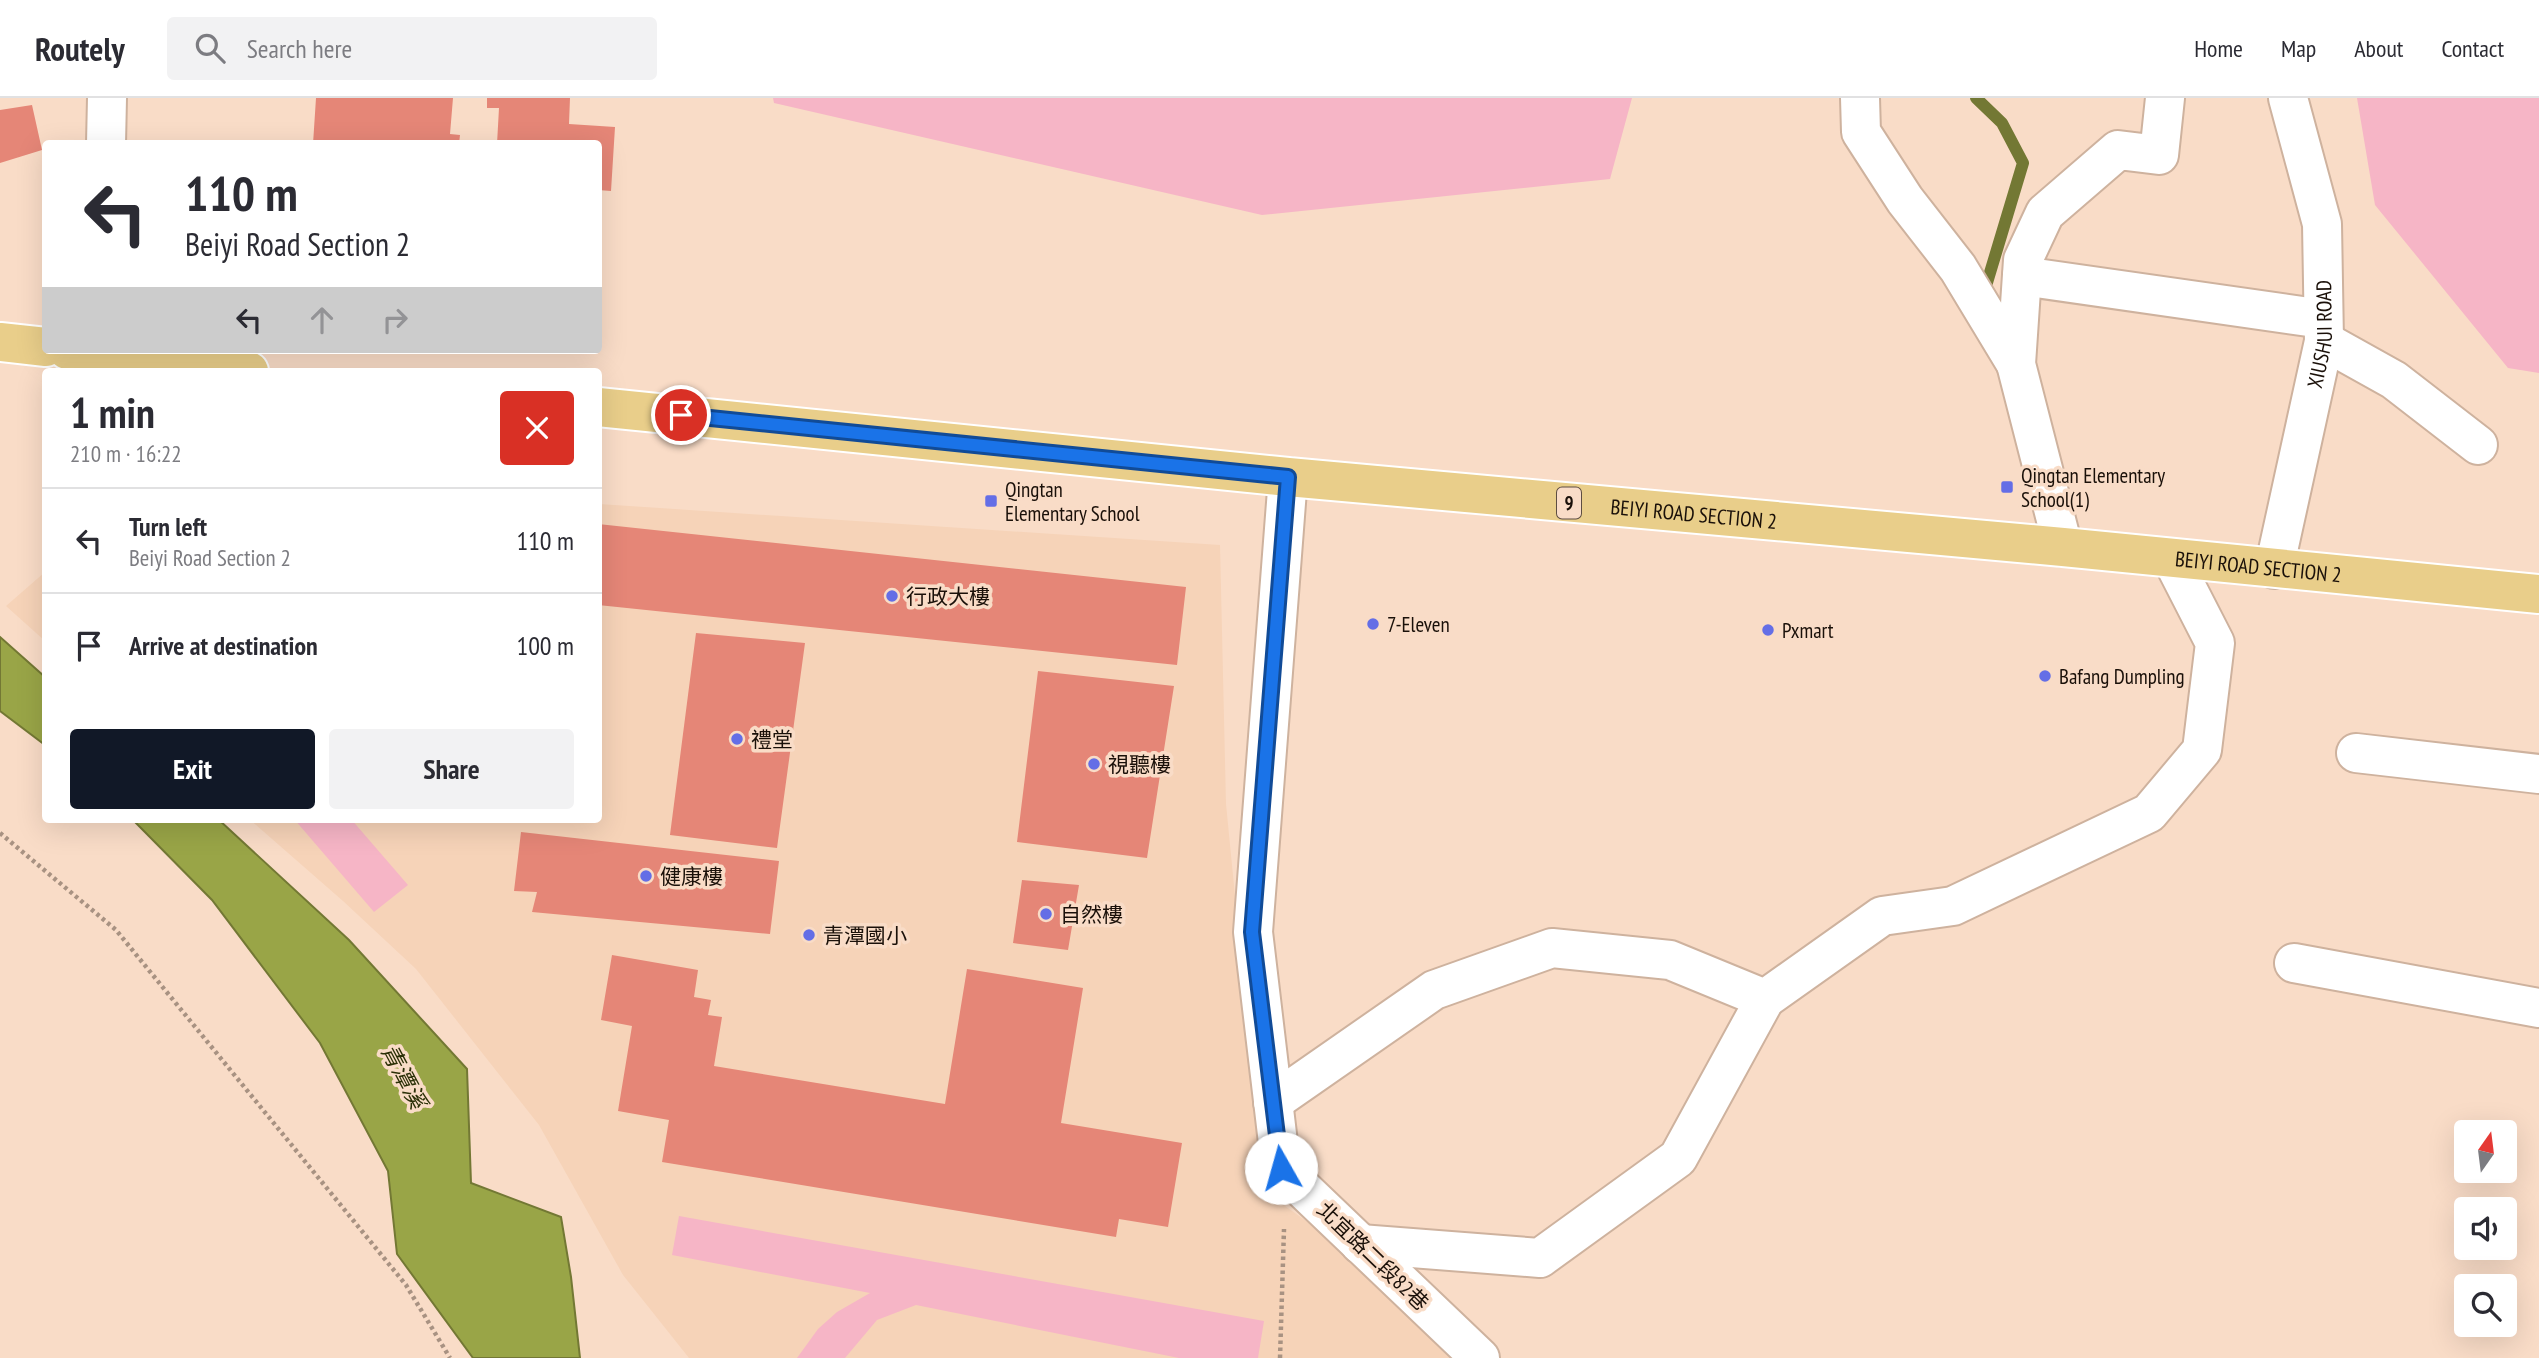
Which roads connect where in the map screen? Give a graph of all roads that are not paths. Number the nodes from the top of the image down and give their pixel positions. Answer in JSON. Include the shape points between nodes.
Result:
{"nodes":[{"id":1,"x":107,"y":98,"type":"edge"},
{"id":2,"x":1860,"y":98,"type":"edge"},
{"id":3,"x":2165,"y":98,"type":"edge"},
{"id":4,"x":2288,"y":98,"type":"edge"},
{"id":5,"x":107,"y":140,"type":"edge"},
{"id":6,"x":2022,"y":276,"type":"junction"},
{"id":7,"x":2324,"y":330,"type":"junction"},
{"id":8,"x":0,"y":342,"type":"edge"},
{"id":9,"x":42,"y":347,"type":"edge"},
{"id":10,"x":110,"y":354,"type":"edge"},
{"id":11,"x":2016,"y":364,"type":"junction"},
{"id":12,"x":225,"y":368,"type":"edge"},
{"id":13,"x":602,"y":407,"type":"edge"},
{"id":14,"x":2478,"y":445,"type":"dead end"},
{"id":15,"x":1288,"y":477,"type":"junction"},
{"id":16,"x":2063,"y":547,"type":"junction"},
{"id":17,"x":2172,"y":559,"type":"junction"},
{"id":18,"x":2274,"y":569,"type":"junction"},
{"id":19,"x":2539,"y":594,"type":"edge"},
{"id":20,"x":2356,"y":753,"type":"dead end"},
{"id":21,"x":2539,"y":774,"type":"edge"},
{"id":22,"x":2294,"y":963,"type":"dead end"},
{"id":23,"x":1765,"y":999,"type":"junction"},
{"id":24,"x":2539,"y":1008,"type":"edge"},
{"id":25,"x":1273,"y":1102,"type":"junction"},
{"id":26,"x":1360,"y":1244,"type":"junction"},
{"id":27,"x":1480,"y":1358,"type":"edge"}],
"edges":[{"from":1,"to":5,"type":"street"},
{"from":2,"to":11,"type":"street","via":[[1861,132],[1905,200],[1958,268]]},
{"from":3,"to":6,"type":"street","via":[[2159,155],[2118,150],[2045,213],[2023,260]]},
{"from":4,"to":7,"type":"street","name":"XIUSHUI ROAD","via":[[2322,224]]},
{"from":6,"to":7,"type":"street"},
{"from":6,"to":11,"type":"street"},
{"from":7,"to":14,"type":"street"},
{"from":7,"to":18,"type":"street","name":"XIUSHUI ROAD"},
{"from":8,"to":9,"type":"main road"},
{"from":10,"to":12,"type":"main road"},
{"from":11,"to":16,"type":"street"},
{"from":13,"to":15,"type":"main road","name":"BEIYI ROAD SECTION 2","number":"9"},
{"from":15,"to":16,"type":"main road","name":"BEIYI ROAD SECTION 2","number":"9"},
{"from":15,"to":25,"type":"street","name":"北宜路二段82巷","via":[[1252,932]]},
{"from":16,"to":17,"type":"main road","name":"BEIYI ROAD SECTION 2","number":"9"},
{"from":17,"to":18,"type":"main road","name":"BEIYI ROAD SECTION 2","number":"9"},
{"from":17,"to":23,"type":"street","via":[[2215,643],[2202,750],[2149,813],[1953,906],[1882,916]]},
{"from":18,"to":19,"type":"main road","name":"BEIYI ROAD SECTION 2","number":"9"},
{"from":20,"to":21,"type":"street"},
{"from":22,"to":24,"type":"street"},
{"from":23,"to":25,"type":"street","via":[[1670,960],[1552,948],[1434,990]]},
{"from":23,"to":26,"type":"street","via":[[1678,1158],[1541,1258]]},
{"from":25,"to":26,"type":"street","name":"北宜路二段82巷","via":[[1281,1168]]},
{"from":26,"to":27,"type":"street","name":"北宜路二段82巷"}]}
